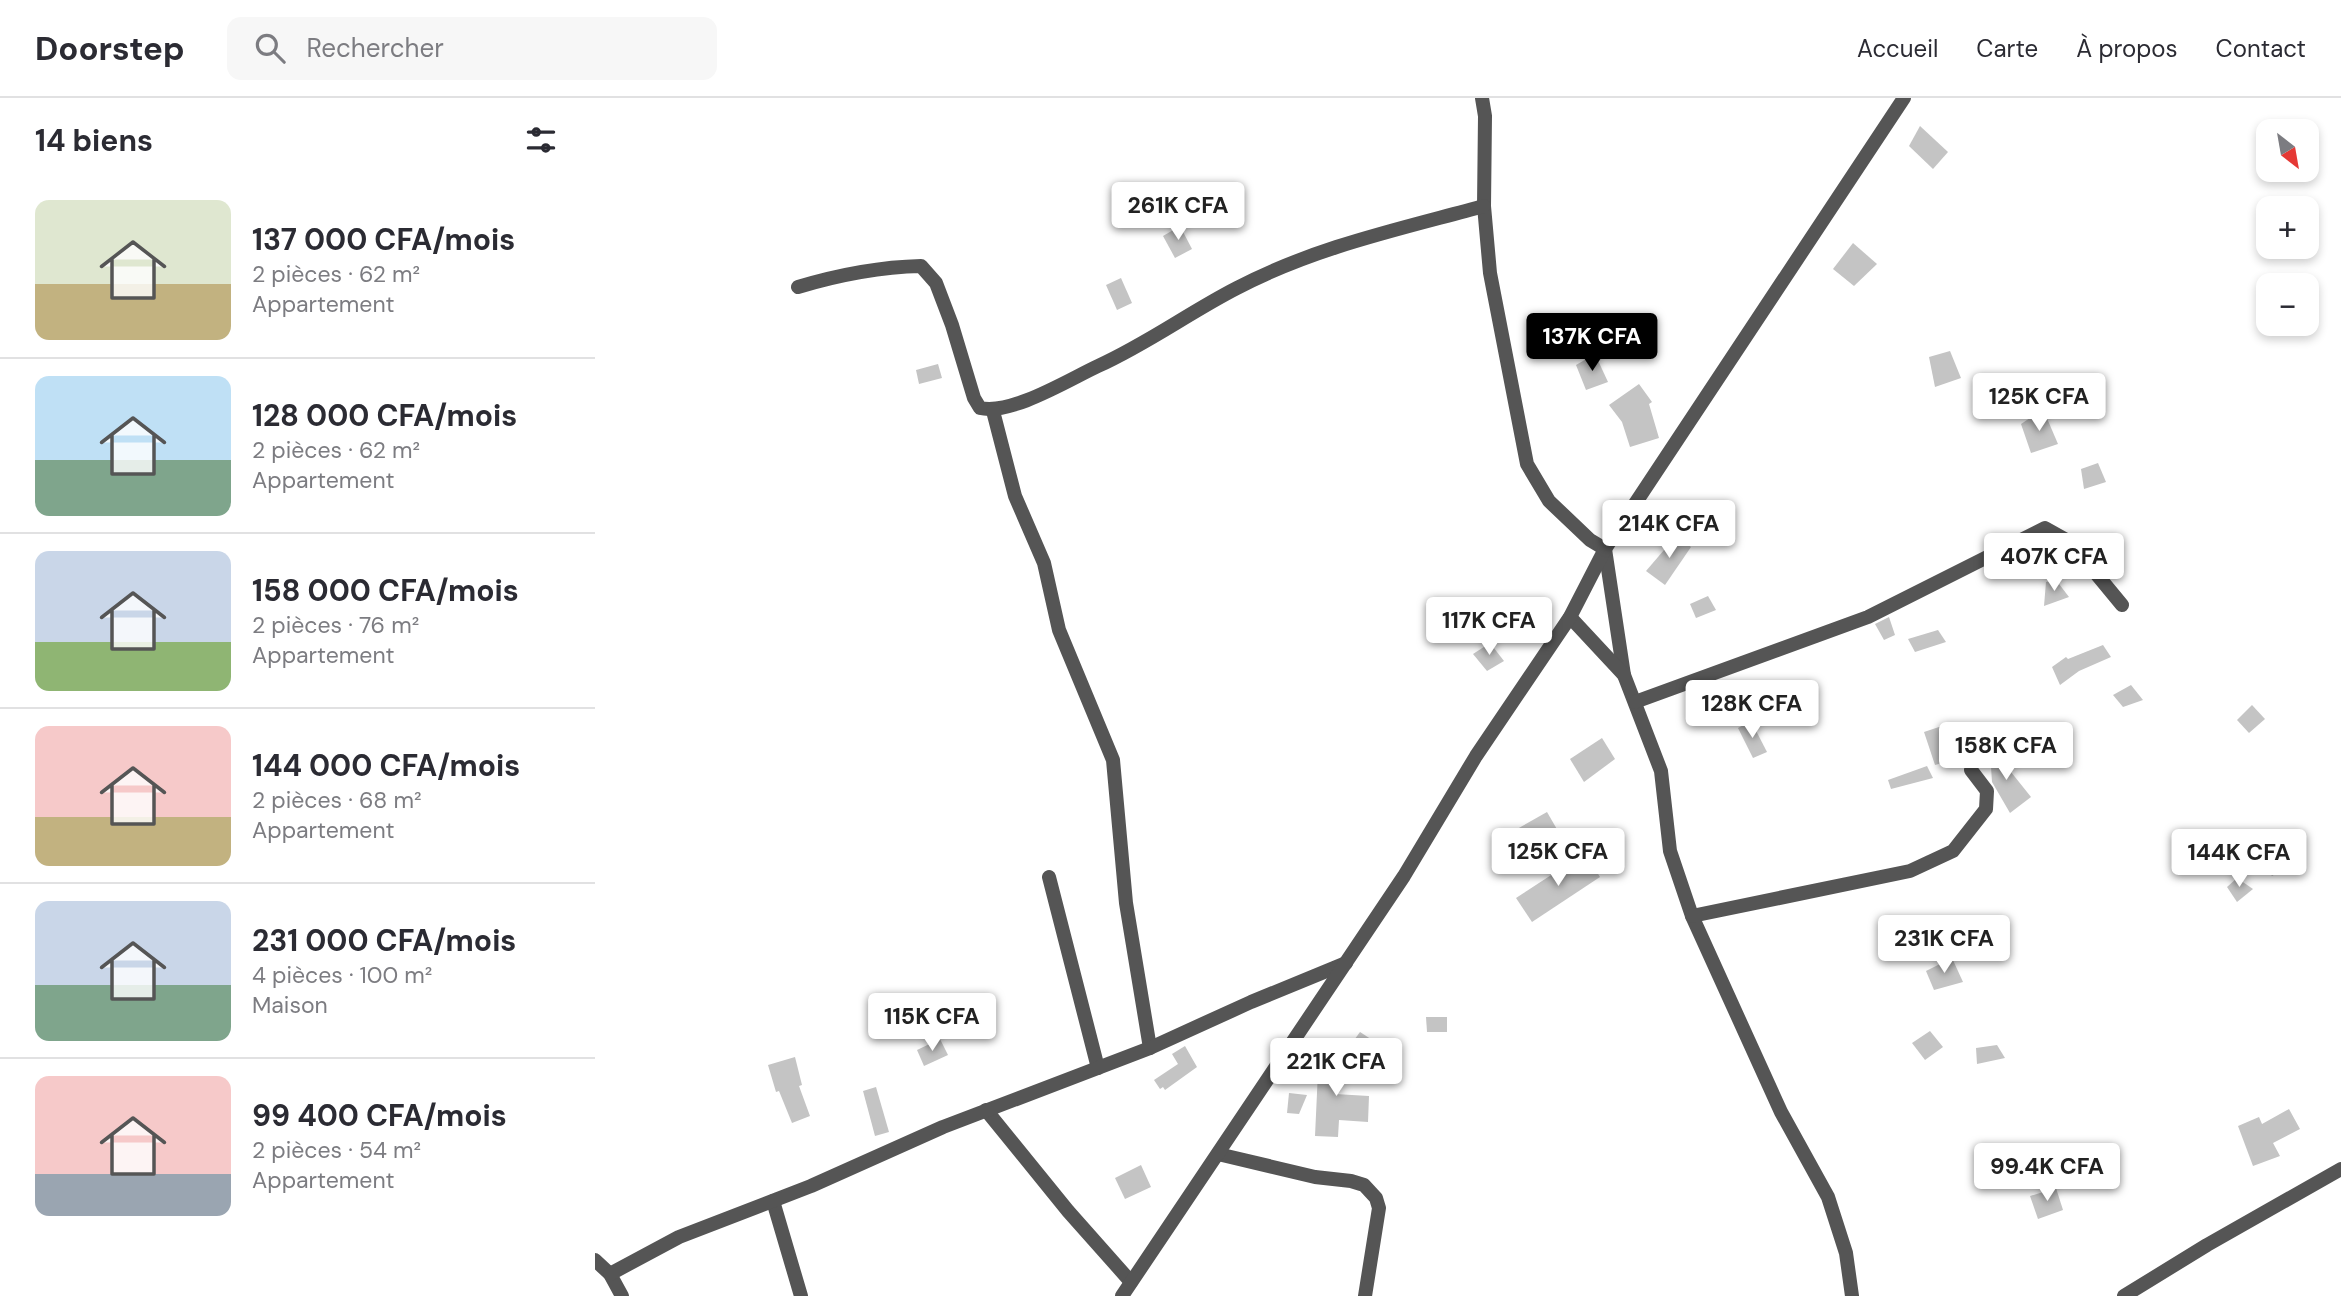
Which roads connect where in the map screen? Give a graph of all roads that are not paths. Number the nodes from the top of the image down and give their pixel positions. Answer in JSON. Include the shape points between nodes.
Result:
{"nodes":[{"id":1,"x":1482,"y":98,"type":"edge"},
{"id":2,"x":1904,"y":98,"type":"edge"},
{"id":3,"x":1485,"y":206,"type":"junction"},
{"id":4,"x":798,"y":287,"type":"dead end"},
{"id":5,"x":993,"y":411,"type":"junction"},
{"id":6,"x":1605,"y":550,"type":"junction"},
{"id":7,"x":2122,"y":605,"type":"dead end"},
{"id":8,"x":1570,"y":617,"type":"junction"},
{"id":9,"x":1624,"y":675,"type":"junction"},
{"id":10,"x":1635,"y":702,"type":"junction"},
{"id":11,"x":1971,"y":771,"type":"dead end"},
{"id":12,"x":1049,"y":877,"type":"dead end"},
{"id":13,"x":1692,"y":916,"type":"junction"},
{"id":14,"x":1348,"y":962,"type":"junction"},
{"id":15,"x":1150,"y":1048,"type":"junction"},
{"id":16,"x":1098,"y":1068,"type":"junction"},
{"id":17,"x":986,"y":1110,"type":"junction"},
{"id":18,"x":1218,"y":1154,"type":"junction"},
{"id":19,"x":2341,"y":1169,"type":"edge"},
{"id":20,"x":773,"y":1201,"type":"junction"},
{"id":21,"x":595,"y":1260,"type":"edge"},
{"id":22,"x":610,"y":1274,"type":"junction"},
{"id":23,"x":1131,"y":1282,"type":"junction"},
{"id":24,"x":622,"y":1296,"type":"edge"},
{"id":25,"x":801,"y":1296,"type":"edge"},
{"id":26,"x":1122,"y":1296,"type":"edge"},
{"id":27,"x":1365,"y":1296,"type":"edge"},
{"id":28,"x":1852,"y":1296,"type":"edge"},
{"id":29,"x":2124,"y":1296,"type":"edge"}],
"edges":[{"from":1,"to":3,"type":"street"},
{"from":2,"to":6,"type":"street"},
{"from":3,"to":5,"type":"street","via":[[1327,248],[1238,287],[1127,353]]},
{"from":3,"to":6,"type":"street","via":[[1490,273],[1527,464],[1549,501]]},
{"from":4,"to":5,"type":"street","via":[[829,277],[921,266],[936,283],[974,398],[980,408]]},
{"from":5,"to":15,"type":"street","via":[[1015,496],[1045,564],[1059,631],[1113,760],[1126,904]]},
{"from":6,"to":8,"type":"street"},
{"from":6,"to":9,"type":"street"},
{"from":7,"to":10,"type":"street","via":[[2070,542],[2045,528],[1868,617]]},
{"from":8,"to":9,"type":"street"},
{"from":8,"to":14,"type":"street","via":[[1476,756]]},
{"from":9,"to":10,"type":"street"},
{"from":10,"to":13,"type":"street","via":[[1661,771],[1670,851]]},
{"from":11,"to":13,"type":"street","via":[[1987,791],[1986,809],[1953,850],[1910,871]]},
{"from":12,"to":16,"type":"street"},
{"from":13,"to":28,"type":"street","via":[[1781,1112],[1828,1197],[1846,1253]]},
{"from":14,"to":15,"type":"street"},
{"from":14,"to":18,"type":"street"},
{"from":15,"to":16,"type":"street"},
{"from":16,"to":17,"type":"street"},
{"from":17,"to":20,"type":"street"},
{"from":17,"to":23,"type":"street"},
{"from":18,"to":23,"type":"street"},
{"from":18,"to":27,"type":"street","via":[[1364,1185],[1379,1208]]},
{"from":19,"to":29,"type":"street"},
{"from":20,"to":22,"type":"street","via":[[679,1237]]},
{"from":20,"to":25,"type":"street"},
{"from":21,"to":22,"type":"street"},
{"from":22,"to":24,"type":"street"},
{"from":23,"to":26,"type":"street"}]}
